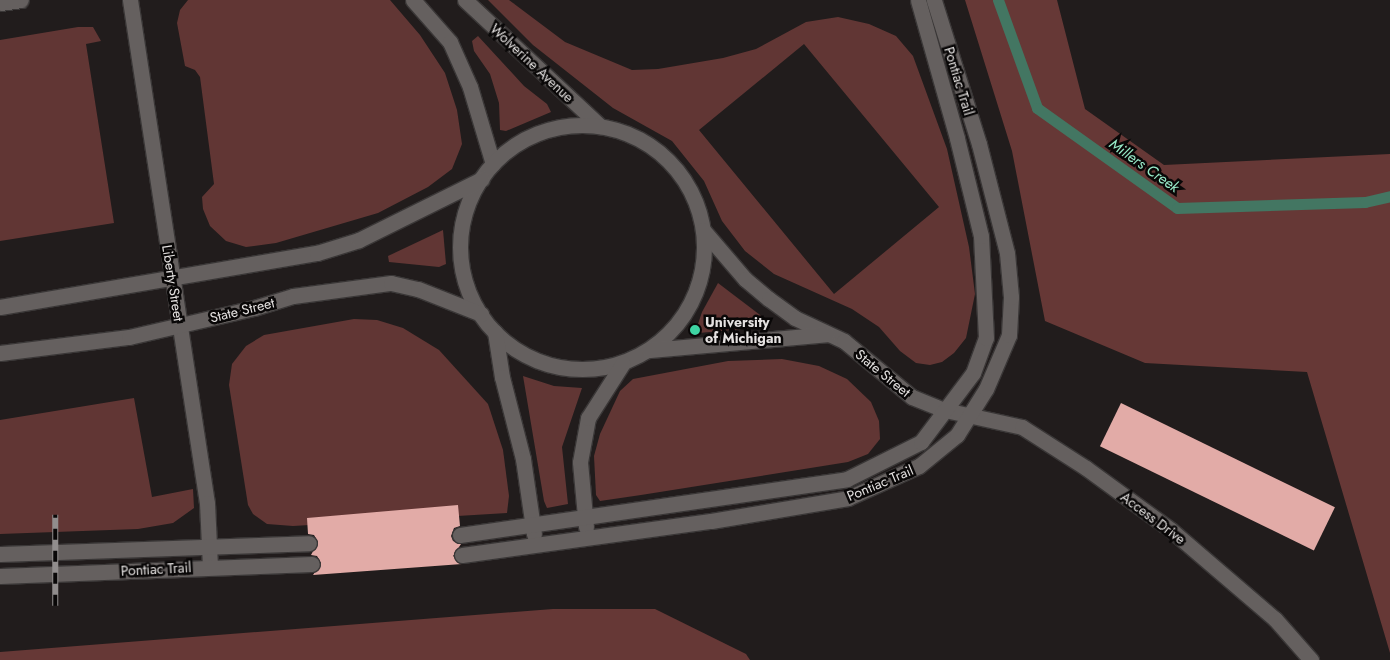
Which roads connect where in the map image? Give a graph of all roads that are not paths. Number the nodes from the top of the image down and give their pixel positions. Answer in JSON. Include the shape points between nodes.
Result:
{"nodes":[{"id":1,"x":21,"y":0,"type":"edge"},
{"id":2,"x":130,"y":0,"type":"edge"},
{"id":3,"x":412,"y":0,"type":"edge"},
{"id":4,"x":465,"y":0,"type":"edge"},
{"id":5,"x":918,"y":0,"type":"edge"},
{"id":6,"x":934,"y":0,"type":"edge"},
{"id":7,"x":0,"y":3,"type":"edge"},
{"id":8,"x":600,"y":126,"type":"junction"},
{"id":9,"x":493,"y":164,"type":"junction"},
{"id":10,"x":482,"y":178,"type":"junction"},
{"id":11,"x":703,"y":230,"type":"junction"},
{"id":12,"x":172,"y":280,"type":"junction"},
{"id":13,"x":0,"y":307,"type":"edge"},
{"id":14,"x":480,"y":314,"type":"junction"},
{"id":15,"x":179,"y":325,"type":"junction"},
{"id":16,"x":494,"y":332,"type":"junction"},
{"id":17,"x":828,"y":334,"type":"junction"},
{"id":18,"x":648,"y":350,"type":"junction"},
{"id":19,"x":0,"y":353,"type":"edge"},
{"id":20,"x":623,"y":363,"type":"junction"},
{"id":21,"x":945,"y":410,"type":"junction"},
{"id":22,"x":970,"y":415,"type":"junction"},
{"id":23,"x":584,"y":519,"type":"junction"},
{"id":24,"x":533,"y":526,"type":"junction"},
{"id":25,"x":460,"y":535,"type":"dead end"},
{"id":26,"x":588,"y":538,"type":"junction"},
{"id":27,"x":309,"y":543,"type":"dead end"},
{"id":28,"x":209,"y":544,"type":"junction"},
{"id":29,"x":536,"y":545,"type":"junction"},
{"id":30,"x":0,"y":554,"type":"edge"},
{"id":31,"x":462,"y":555,"type":"dead end"},
{"id":32,"x":312,"y":564,"type":"dead end"},
{"id":33,"x":210,"y":566,"type":"junction"},
{"id":34,"x":0,"y":576,"type":"edge"},
{"id":35,"x":1311,"y":660,"type":"edge"}],
"edges":[{"from":1,"to":7,"type":"lane"},
{"from":2,"to":12,"type":"lane","name":"Liberty Street"},
{"from":3,"to":9,"type":"lane","via":[[450,42],[470,87]]},
{"from":4,"to":8,"type":"lane","name":"Wolverine Avenue"},
{"from":5,"to":21,"type":"lane","via":[[958,138],[981,236],[986,284],[986,338],[973,373]]},
{"from":6,"to":22,"type":"lane","name":"Pontiac Trail","via":[[979,144],[1004,244],[1011,297],[1009,336],[986,389]]},
{"from":8,"to":9,"type":"lane","via":[[571,126],[542,132],[515,145]]},
{"from":8,"to":11,"type":"lane","via":[[625,133],[668,161],[685,181]]},
{"from":9,"to":10,"type":"lane"},
{"from":10,"to":12,"type":"lane","via":[[367,236],[317,253]]},
{"from":10,"to":14,"type":"lane","via":[[462,224],[461,256],[467,287]]},
{"from":11,"to":17,"type":"lane","name":"State Street","via":[[751,284],[795,318]]},
{"from":11,"to":18,"type":"lane","via":[[703,258],[698,285],[687,310],[670,333]]},
{"from":12,"to":13,"type":"lane"},
{"from":12,"to":15,"type":"lane","name":"Liberty Street"},
{"from":14,"to":15,"type":"lane","name":"State Street","via":[[418,289],[391,283],[293,296]]},
{"from":14,"to":16,"type":"lane"},
{"from":15,"to":19,"type":"lane","name":"State Street","via":[[129,337]]},
{"from":15,"to":28,"type":"lane","name":"Liberty Street","via":[[207,503]]},
{"from":16,"to":20,"type":"lane","via":[[516,350],[541,362],[568,369],[596,369]]},
{"from":16,"to":24,"type":"lane"},
{"from":17,"to":18,"type":"lane"},
{"from":17,"to":21,"type":"lane","name":"State Street","via":[[844,342],[912,397]]},
{"from":18,"to":20,"type":"lane"},
{"from":20,"to":23,"type":"lane","via":[[588,418],[580,462]]},
{"from":21,"to":22,"type":"lane","name":"State Street"},
{"from":21,"to":23,"type":"lane","via":[[921,442],[846,479]]},
{"from":22,"to":26,"type":"lane","name":"Pontiac Trail","via":[[957,435],[919,466],[848,498]]},
{"from":22,"to":35,"type":"lane","name":"Access Drive","via":[[1022,427],[1102,479],[1171,530],[1276,619]]},
{"from":23,"to":24,"type":"lane"},
{"from":23,"to":26,"type":"lane"},
{"from":24,"to":25,"type":"lane"},
{"from":24,"to":29,"type":"lane"},
{"from":26,"to":29,"type":"lane","name":"Pontiac Trail"},
{"from":27,"to":28,"type":"lane"},
{"from":28,"to":30,"type":"lane"},
{"from":28,"to":33,"type":"lane","name":"Liberty Street"},
{"from":29,"to":31,"type":"lane","name":"Pontiac Trail"},
{"from":32,"to":33,"type":"lane","name":"Pontiac Trail"},
{"from":33,"to":34,"type":"lane","name":"Pontiac Trail"}]}
